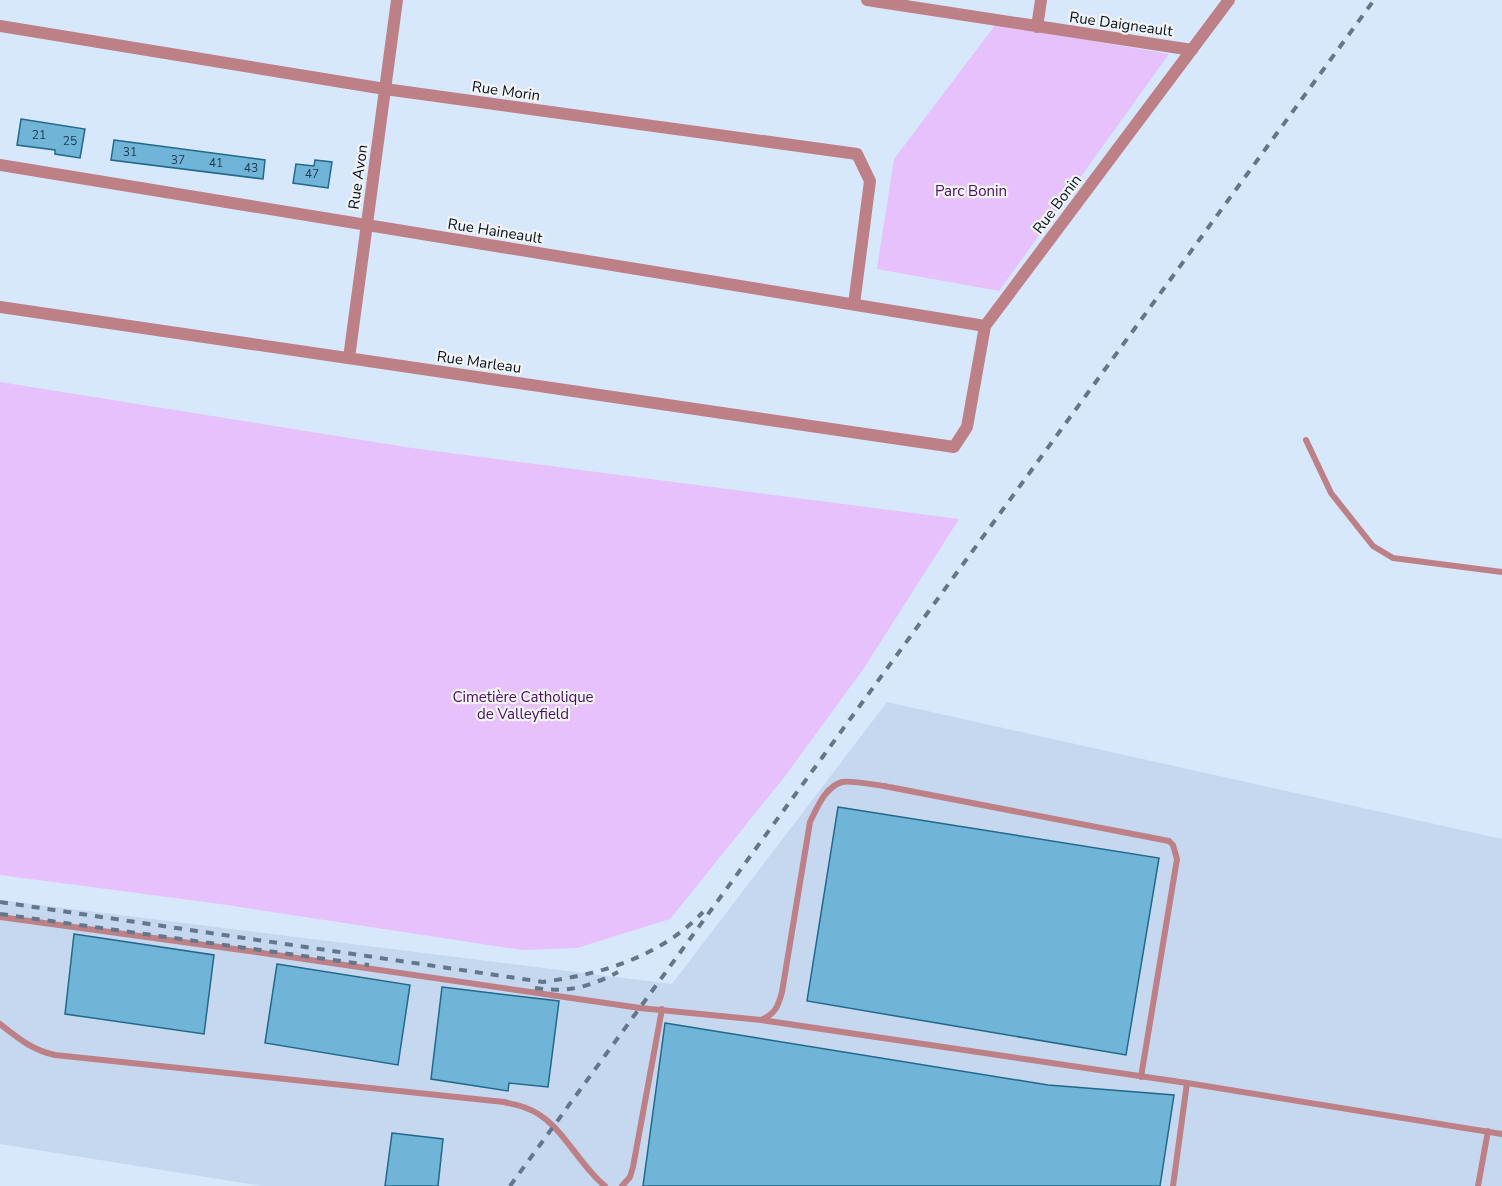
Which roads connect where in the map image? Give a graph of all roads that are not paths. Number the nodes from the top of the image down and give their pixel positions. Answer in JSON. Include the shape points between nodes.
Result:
{"nodes":[{"id":1,"x":396,"y":0,"type":"edge"},
{"id":2,"x":867,"y":0,"type":"edge"},
{"id":3,"x":1041,"y":0,"type":"edge"},
{"id":4,"x":1229,"y":0,"type":"edge"},
{"id":5,"x":0,"y":26,"type":"edge"},
{"id":6,"x":1037,"y":27,"type":"junction"},
{"id":7,"x":1192,"y":50,"type":"junction"},
{"id":8,"x":385,"y":89,"type":"junction"},
{"id":9,"x":0,"y":165,"type":"edge"},
{"id":10,"x":367,"y":225,"type":"junction"},
{"id":11,"x":854,"y":304,"type":"junction"},
{"id":12,"x":0,"y":307,"type":"edge"},
{"id":13,"x":985,"y":326,"type":"junction"},
{"id":14,"x":349,"y":358,"type":"junction"},
{"id":15,"x":1306,"y":440,"type":"dead end"},
{"id":16,"x":954,"y":447,"type":"joint"},
{"id":17,"x":1502,"y":572,"type":"edge"},
{"id":18,"x":0,"y":917,"type":"edge"},
{"id":19,"x":662,"y":1009,"type":"junction"},
{"id":20,"x":761,"y":1020,"type":"junction"},
{"id":21,"x":0,"y":1024,"type":"edge"},
{"id":22,"x":1141,"y":1077,"type":"junction"},
{"id":23,"x":1187,"y":1083,"type":"junction"},
{"id":24,"x":1488,"y":1131,"type":"junction"},
{"id":25,"x":1502,"y":1134,"type":"edge"},
{"id":26,"x":603,"y":1186,"type":"edge"},
{"id":27,"x":622,"y":1186,"type":"edge"},
{"id":28,"x":1173,"y":1186,"type":"edge"},
{"id":29,"x":1478,"y":1186,"type":"edge"}],
"edges":[{"from":1,"to":8,"type":"street","name":"Rue Avon"},
{"from":2,"to":6,"type":"street","name":"Rue Daigneault"},
{"from":3,"to":6,"type":"street"},
{"from":4,"to":7,"type":"street","name":"Rue Bonin"},
{"from":5,"to":8,"type":"street","name":"Rue Morin"},
{"from":6,"to":7,"type":"street","name":"Rue Daigneault"},
{"from":7,"to":13,"type":"street","name":"Rue Bonin"},
{"from":8,"to":10,"type":"street","name":"Rue Avon"},
{"from":8,"to":11,"type":"street","name":"Rue Morin","via":[[857,154],[870,182]]},
{"from":9,"to":10,"type":"street","name":"Rue Haineault"},
{"from":10,"to":11,"type":"street","name":"Rue Haineault"},
{"from":10,"to":14,"type":"street","name":"Rue Avon"},
{"from":11,"to":13,"type":"street","name":"Rue Haineault"},
{"from":12,"to":14,"type":"street","name":"Rue Marleau"},
{"from":13,"to":16,"type":"street","name":"Rue Bonin","via":[[967,427]]},
{"from":14,"to":16,"type":"street","name":"Rue Marleau"},
{"from":15,"to":17,"type":"lane","via":[[1331,493],[1373,546],[1393,558]]},
{"from":18,"to":19,"type":"lane"},
{"from":19,"to":20,"type":"lane"},
{"from":19,"to":27,"type":"lane","via":[[633,1167]]},
{"from":20,"to":22,"type":"lane"},
{"from":20,"to":22,"type":"lane","via":[[778,1008],[810,822],[820,801],[843,782],[884,786],[1169,841],[1173,845],[1177,859]]},
{"from":21,"to":26,"type":"lane","via":[[40,1052],[520,1106],[542,1116]]},
{"from":22,"to":23,"type":"lane"},
{"from":23,"to":24,"type":"lane"},
{"from":23,"to":28,"type":"lane"},
{"from":24,"to":25,"type":"lane"},
{"from":24,"to":29,"type":"lane"}]}
